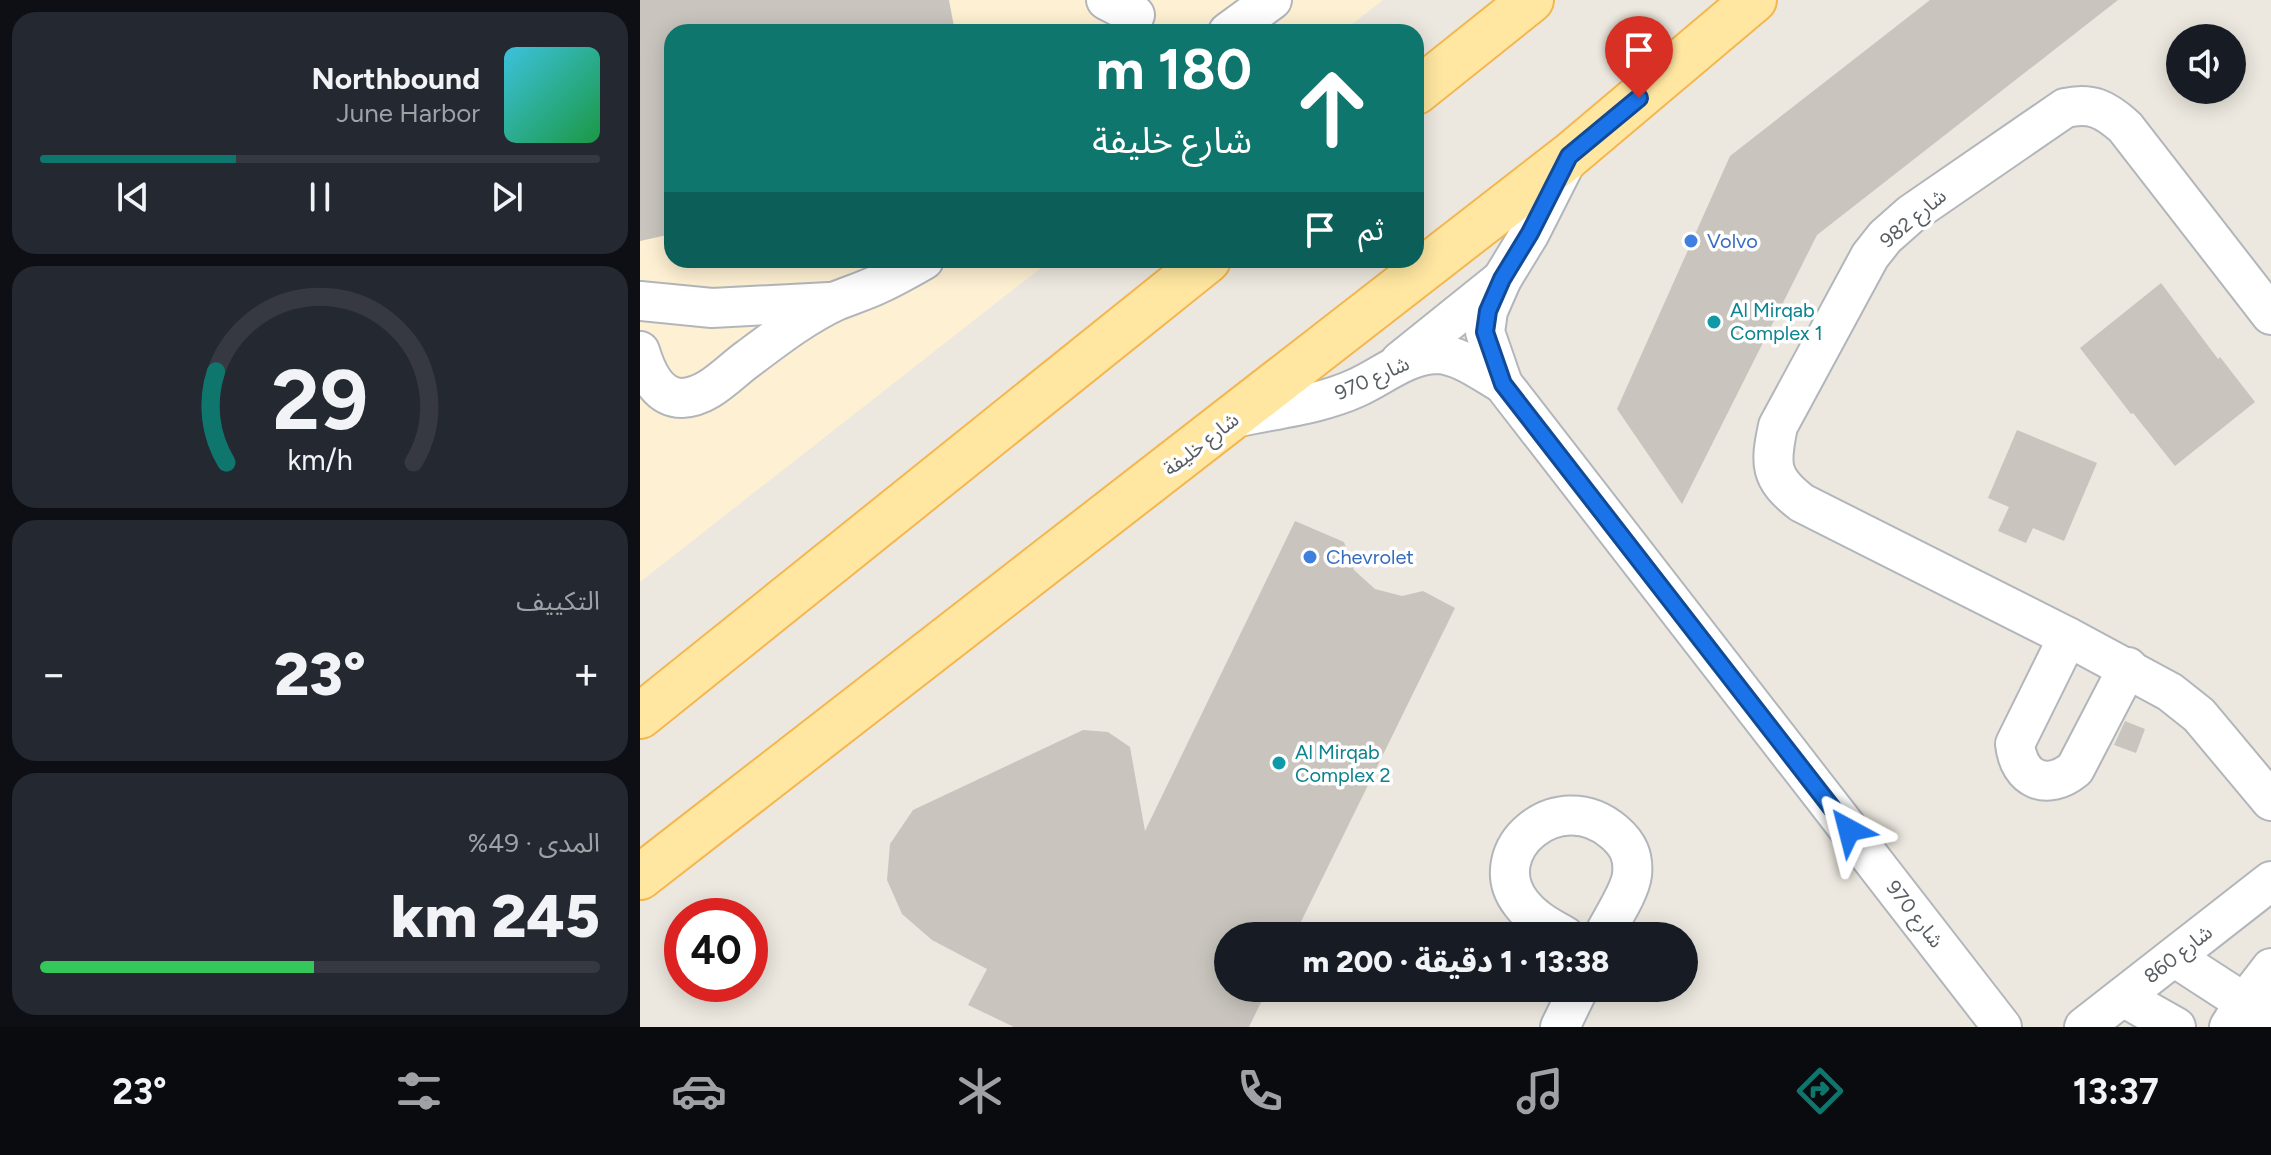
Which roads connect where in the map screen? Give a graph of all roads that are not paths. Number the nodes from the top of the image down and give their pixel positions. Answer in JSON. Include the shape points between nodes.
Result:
{"nodes":[{"id":1,"x":1272,"y":0,"type":"edge"},
{"id":2,"x":1531,"y":0,"type":"edge"},
{"id":3,"x":1754,"y":0,"type":"edge"},
{"id":4,"x":1239,"y":24,"type":"edge"},
{"id":5,"x":1424,"y":86,"type":"edge"},
{"id":6,"x":1569,"y":156,"type":"junction"},
{"id":7,"x":909,"y":268,"type":"edge"},
{"id":8,"x":1198,"y":268,"type":"edge"},
{"id":9,"x":1502,"y":279,"type":"junction"},
{"id":10,"x":640,"y":301,"type":"edge"},
{"id":11,"x":835,"y":302,"type":"junction"},
{"id":12,"x":712,"y":308,"type":"junction"},
{"id":13,"x":2271,"y":315,"type":"edge"},
{"id":14,"x":640,"y":351,"type":"edge"},
{"id":15,"x":1392,"y":368,"type":"junction"},
{"id":16,"x":732,"y":370,"type":"junction"},
{"id":17,"x":1503,"y":384,"type":"junction"},
{"id":18,"x":1235,"y":418,"type":"junction"},
{"id":19,"x":2068,"y":637,"type":"junction"},
{"id":20,"x":2128,"y":667,"type":"junction"},
{"id":21,"x":649,"y":700,"type":"edge"},
{"id":22,"x":2271,"y":801,"type":"edge"},
{"id":23,"x":640,"y":877,"type":"edge"},
{"id":24,"x":2271,"y":881,"type":"edge"},
{"id":25,"x":1541,"y":922,"type":"edge"},
{"id":26,"x":1610,"y":922,"type":"edge"},
{"id":27,"x":2174,"y":957,"type":"junction"},
{"id":28,"x":2271,"y":968,"type":"edge"},
{"id":29,"x":2123,"y":997,"type":"junction"},
{"id":30,"x":1572,"y":1002,"type":"edge"},
{"id":31,"x":2248,"y":1017,"type":"edge"},
{"id":32,"x":2165,"y":1024,"type":"edge"},
{"id":33,"x":1560,"y":1027,"type":"edge"},
{"id":34,"x":2002,"y":1027,"type":"edge"},
{"id":35,"x":2084,"y":1027,"type":"edge"}],
"edges":[{"from":1,"to":4,"type":"street"},
{"from":2,"to":5,"type":"main road"},
{"from":3,"to":6,"type":"main road","name":"شارع خليفة"},
{"from":6,"to":9,"type":"street","name":"شارع 970"},
{"from":6,"to":18,"type":"main road","name":"شارع خليفة"},
{"from":7,"to":11,"type":"street"},
{"from":8,"to":21,"type":"main road"},
{"from":9,"to":15,"type":"street"},
{"from":9,"to":17,"type":"street","name":"شارع 970","via":[[1485,332]]},
{"from":10,"to":12,"type":"street"},
{"from":11,"to":12,"type":"street"},
{"from":11,"to":16,"type":"street"},
{"from":12,"to":16,"type":"street","via":[[730,321],[736,335],[738,353]]},
{"from":13,"to":19,"type":"street","name":"شارع 982","via":[[2125,127],[2096,106],[2065,108],[2054,115],[1911,214],[1870,256],[1778,426],[1772,454],[1775,474],[1802,503]]},
{"from":14,"to":16,"type":"street","via":[[654,384],[681,398],[716,385]]},
{"from":15,"to":17,"type":"street","name":"شارع 970","via":[[1436,354],[1475,367]]},
{"from":15,"to":18,"type":"street","name":"شارع 970","via":[[1328,398]]},
{"from":17,"to":34,"type":"street","name":"شارع 970"},
{"from":18,"to":23,"type":"main road","name":"شارع خليفة"},
{"from":19,"to":20,"type":"street","name":"شارع 982"},
{"from":19,"to":20,"type":"street","via":[[2015,744],[2017,760],[2029,774],[2047,783],[2062,780],[2075,769]]},
{"from":20,"to":22,"type":"street","name":"شارع 982","via":[[2185,702]]},
{"from":24,"to":27,"type":"street","name":"شارع 860"},
{"from":25,"to":26,"type":"street","via":[[1520,902],[1511,867],[1517,847],[1532,829],[1566,815],[1611,829],[1632,856],[1632,877]]},
{"from":27,"to":29,"type":"street","name":"شارع 860"},
{"from":27,"to":31,"type":"street"},
{"from":28,"to":31,"type":"street"},
{"from":29,"to":32,"type":"street"},
{"from":29,"to":35,"type":"street","name":"شارع 860"},
{"from":30,"to":33,"type":"street"}]}
